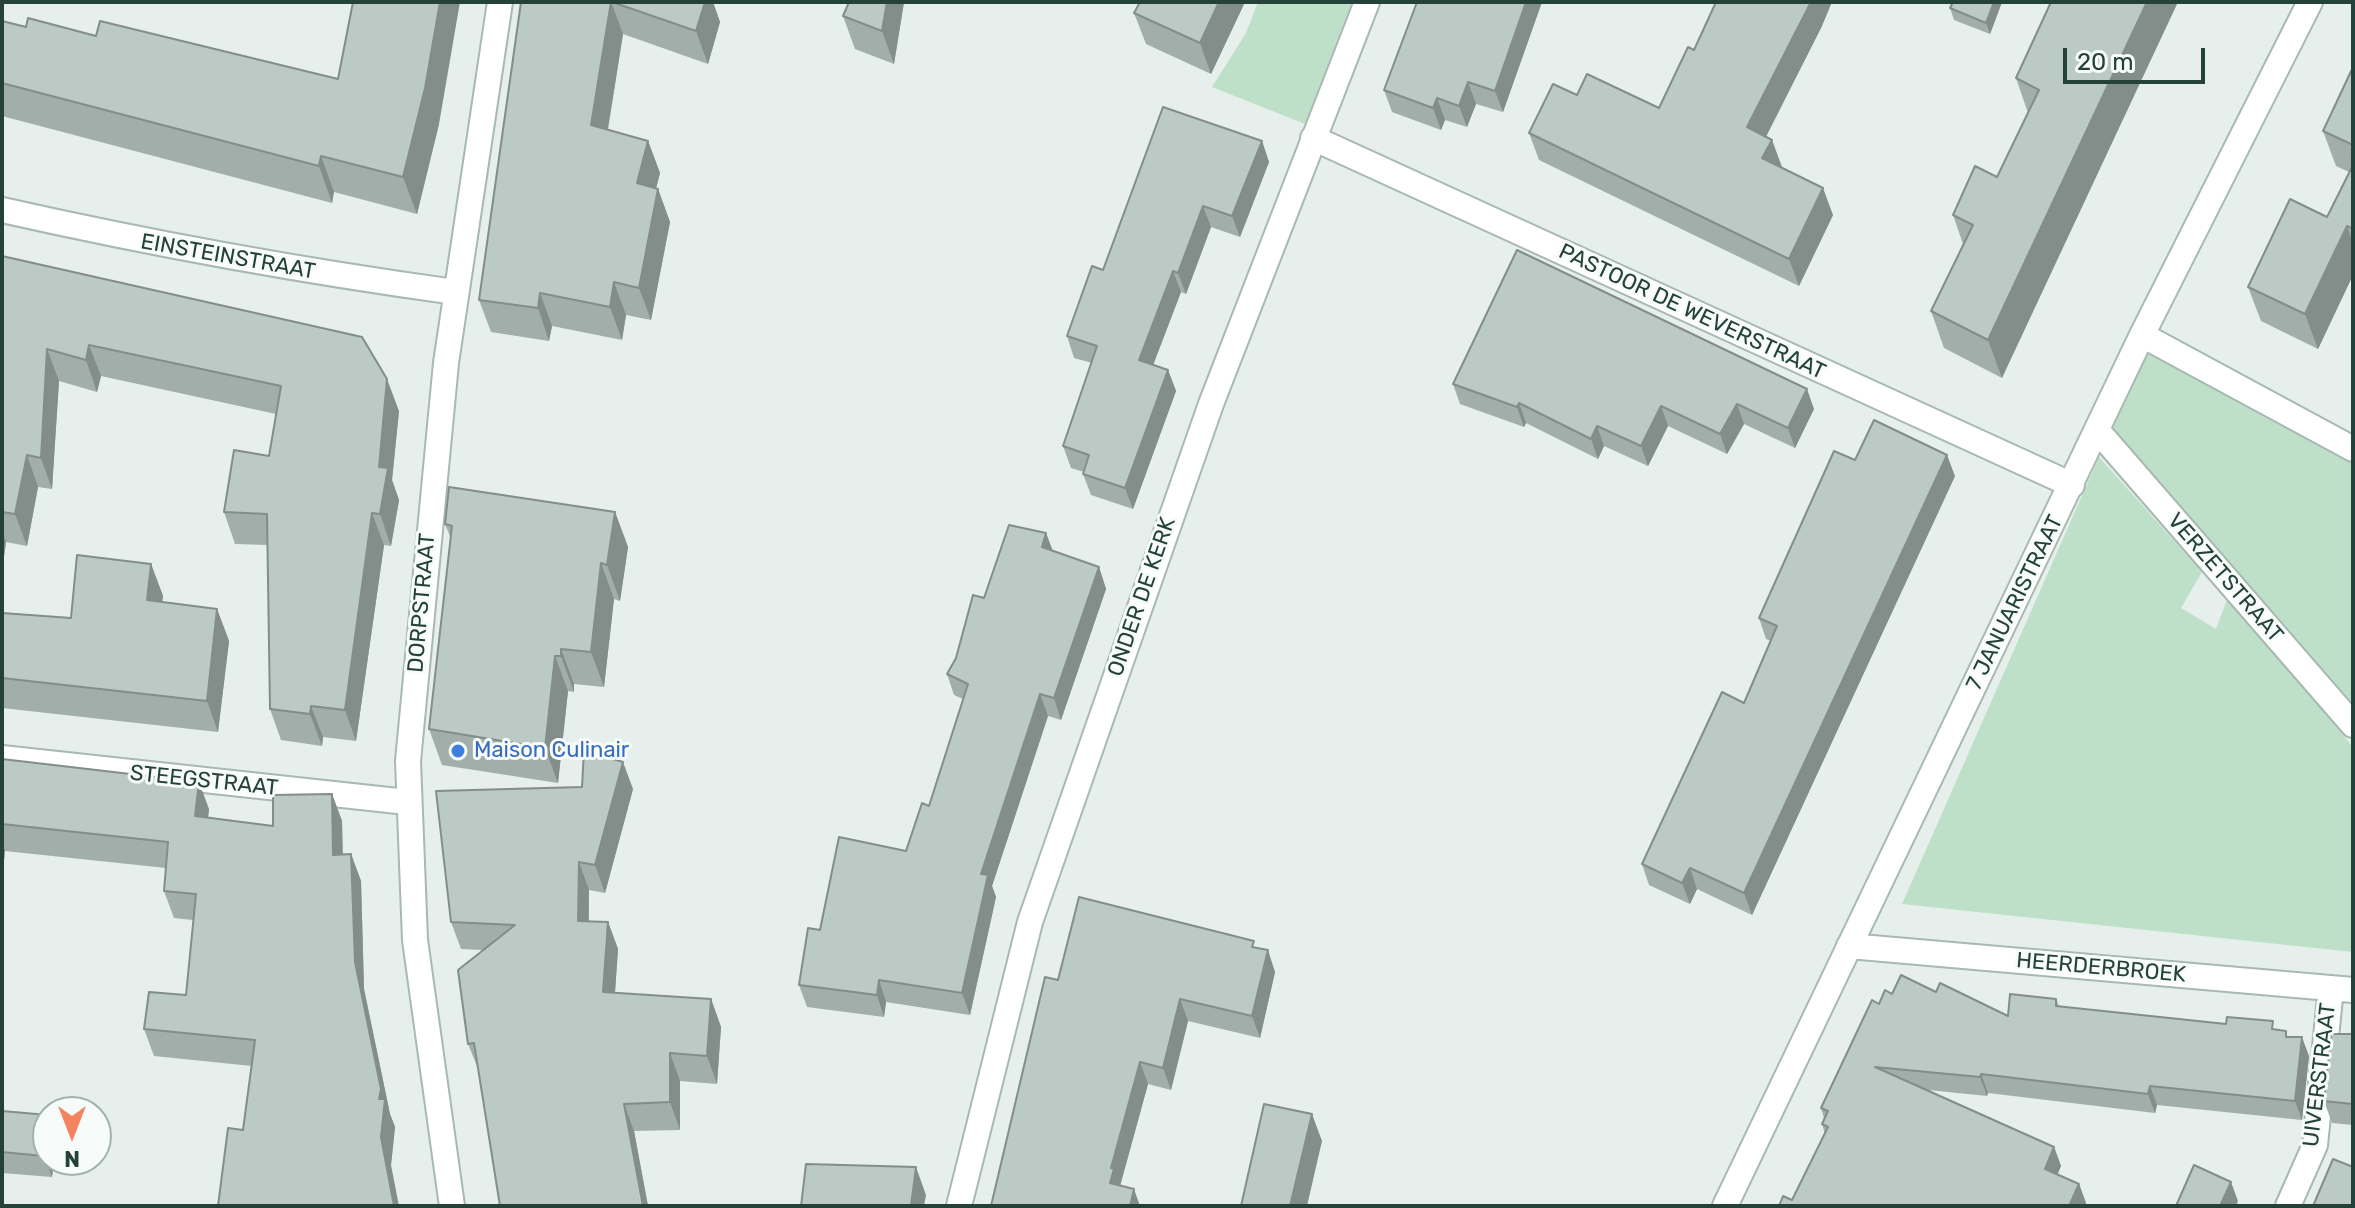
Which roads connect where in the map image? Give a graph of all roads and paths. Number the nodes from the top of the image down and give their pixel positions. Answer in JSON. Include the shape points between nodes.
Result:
{"nodes":[{"id":1,"x":500,"y":2,"type":"edge"},
{"id":2,"x":1367,"y":2,"type":"edge"},
{"id":3,"x":2310,"y":2,"type":"edge"},
{"id":4,"x":1313,"y":138,"type":"junction"},
{"id":5,"x":2,"y":210,"type":"edge"},
{"id":6,"x":455,"y":292,"type":"junction"},
{"id":7,"x":2142,"y":335,"type":"junction"},
{"id":8,"x":2097,"y":430,"type":"junction"},
{"id":9,"x":2353,"y":449,"type":"edge"},
{"id":10,"x":2072,"y":485,"type":"junction"},
{"id":11,"x":2353,"y":725,"type":"edge"},
{"id":12,"x":2,"y":758,"type":"edge"},
{"id":13,"x":407,"y":802,"type":"junction"},
{"id":14,"x":1849,"y":946,"type":"junction"},
{"id":15,"x":2342,"y":989,"type":"edge"},
{"id":16,"x":452,"y":1206,"type":"edge"},
{"id":17,"x":959,"y":1206,"type":"edge"},
{"id":18,"x":1725,"y":1206,"type":"edge"},
{"id":19,"x":2288,"y":1206,"type":"edge"}],
"edges":[{"from":1,"to":6,"type":"street","name":"DORPSTRAAT"},
{"from":2,"to":4,"type":"street","name":"ONDER DE KERK"},
{"from":3,"to":7,"type":"street","name":"7 JANUARISTRAAT"},
{"from":4,"to":10,"type":"street","name":"PASTOOR DE WEVERSTRAAT"},
{"from":4,"to":17,"type":"street","name":"ONDER DE KERK","via":[[1206,418],[1030,922]]},
{"from":5,"to":6,"type":"street","name":"EINSTEINSTRAAT","via":[[171,248]]},
{"from":6,"to":13,"type":"street","name":"DORPSTRAAT","via":[[419,628]]},
{"from":7,"to":8,"type":"street","name":"7 JANUARISTRAAT"},
{"from":7,"to":9,"type":"street"},
{"from":8,"to":10,"type":"street","name":"7 JANUARISTRAAT"},
{"from":8,"to":11,"type":"street","name":"VERZETSTRAAT"},
{"from":10,"to":14,"type":"street","name":"7 JANUARISTRAAT"},
{"from":12,"to":13,"type":"street","name":"STEEGSTRAAT"},
{"from":13,"to":16,"type":"street","name":"DORPSTRAAT","via":[[415,940]]},
{"from":14,"to":15,"type":"street","name":"HEERDERBROEK"},
{"from":14,"to":18,"type":"street","name":"7 JANUARISTRAAT"},
{"from":15,"to":19,"type":"street","name":"UIVERSTRAAT","via":[[2315,1145]]}]}
